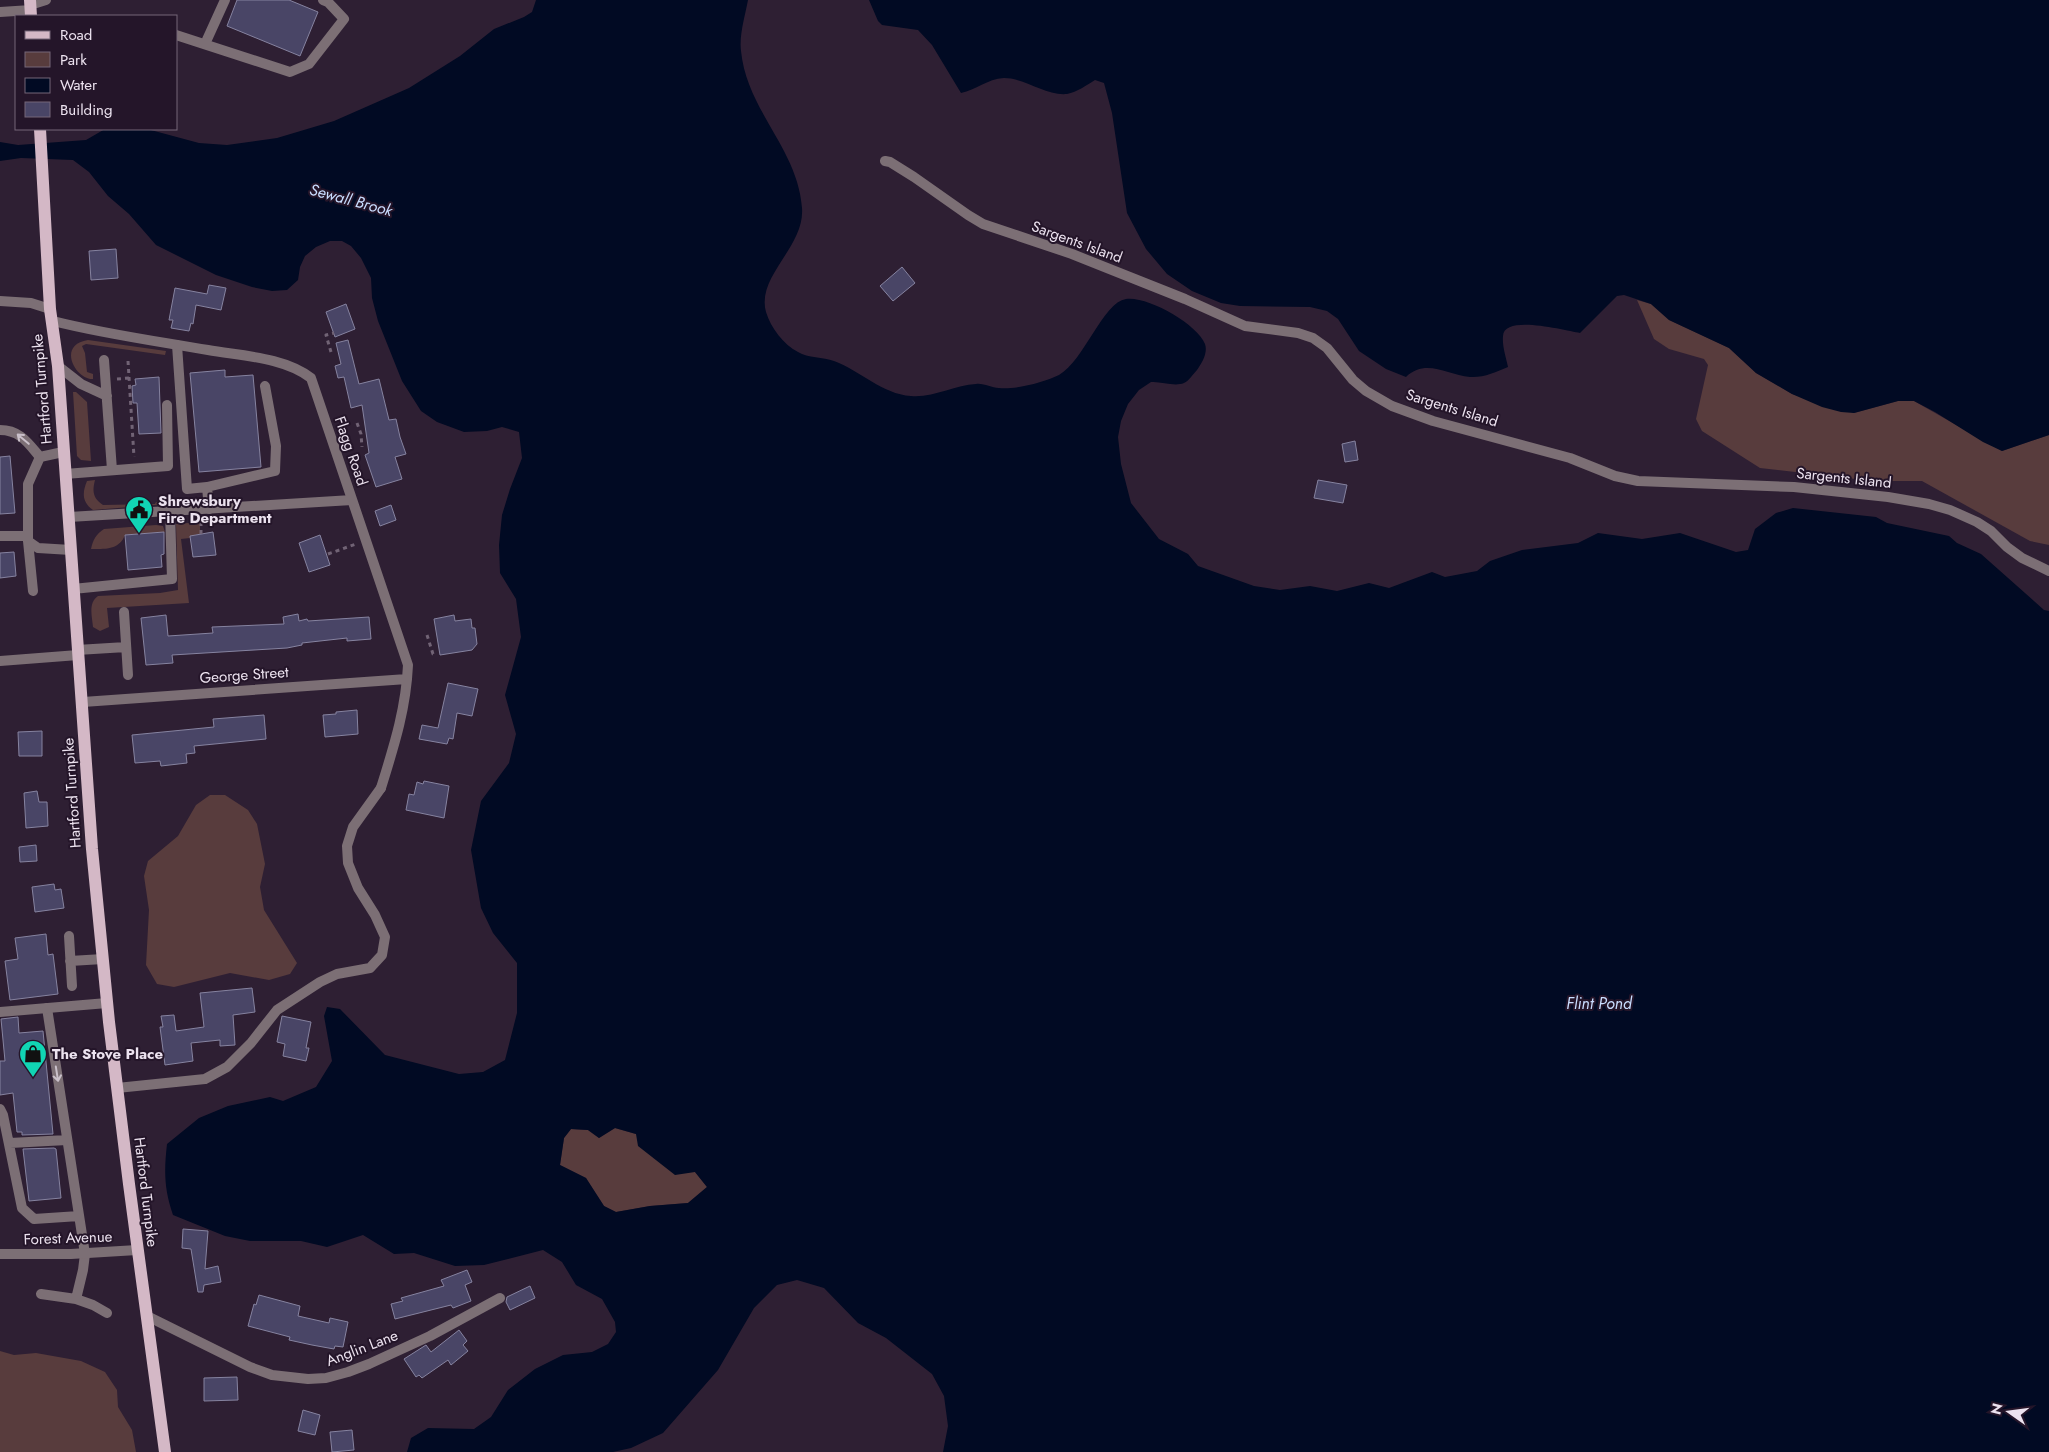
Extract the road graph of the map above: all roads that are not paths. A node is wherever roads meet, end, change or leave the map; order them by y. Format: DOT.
graph roads {
  1 [pos="46,0"];
  2 [pos="225,0"];
  3 [pos="323,0"];
  4 [pos="31,8"];
  5 [pos="0,12"];
  6 [pos="178,36"];
  7 [pos="205,44"];
  8 [pos="40,130"];
  9 [pos="885,161"];
  10 [pos="0,301"];
  11 [pos="52,315"];
  12 [pos="177,345"];
  13 [pos="104,360"];
  14 [pos="58,366"];
  15 [pos="265,386"];
  16 [pos="107,396"];
  17 [pos="167,405"];
  18 [pos="0,430"];
  19 [pos="64,452"];
  20 [pos="40,457"];
  21 [pos="112,470"];
  22 [pos="65,474"];
  23 [pos="207,487"];
  24 [pos="352,500"];
  25 [pos="209,509"];
  26 [pos="170,511"];
  27 [pos="69,517"];
  28 [pos="0,536"];
  29 [pos="28,538"];
  30 [pos="71,550"];
  31 [pos="2049,571"];
  32 [pos="73,589"];
  33 [pos="33,591"];
  34 [pos="124,612"];
  35 [pos="126,647"];
  36 [pos="77,653"];
  37 [pos="0,661"];
  38 [pos="128,675"];
  39 [pos="407,679"];
  40 [pos="83,702"];
  41 [pos="69,936"];
  42 [pos="103,959"];
  43 [pos="70,961"];
  44 [pos="72,986"];
  45 [pos="107,1003"];
  46 [pos="47,1008"];
  47 [pos="0,1012"];
  48 [pos="117,1088"];
  49 [pos="0,1109"];
  50 [pos="67,1140"];
  51 [pos="10,1144"];
  52 [pos="79,1216"];
  53 [pos="137,1250"];
  54 [pos="0,1254"];
  55 [pos="85,1254"];
  56 [pos="41,1294"];
  57 [pos="500,1298"];
  58 [pos="76,1299"];
  59 [pos="107,1313"];
  60 [pos="146,1316"];
  61 [pos="165,1452"];
  1 -- 4 [label="street"];
  2 -- 7 [label="street"];
  3 -- 7 [label="street"];
  4 -- 5 [label="street"];
  6 -- 7 [label="street"];
  8 -- 11 [label="main road, Hartford Turnpike"];
  9 -- 31 [label="street, Sargents Island"];
  10 -- 11 [label="street, Flagg Road"];
  11 -- 12 [label="street, Flagg Road"];
  11 -- 14 [label="main road, Hartford Turnpike"];
  12 -- 23 [label="street"];
  12 -- 24 [label="street, Flagg Road"];
  13 -- 16 [label="street"];
  14 -- 16 [label="street"];
  14 -- 19 [label="main road, Hartford Turnpike"];
  15 -- 23 [label="street"];
  16 -- 21 [label="street"];
  17 -- 21 [label="street"];
  20 -- 18 [label="street, one-way"];
  19 -- 20 [label="street"];
  19 -- 22 [label="main road, Hartford Turnpike"];
  20 -- 29 [label="street"];
  21 -- 22 [label="street"];
  22 -- 27 [label="main road, Hartford Turnpike"];
  23 -- 25 [label="street"];
  24 -- 25 [label="street"];
  24 -- 39 [label="street, Flagg Road"];
  25 -- 26 [label="street"];
  26 -- 27 [label="street"];
  26 -- 32 [label="street"];
  27 -- 30 [label="main road, Hartford Turnpike"];
  28 -- 29 [label="street"];
  29 -- 30 [label="street"];
  29 -- 33 [label="street"];
  30 -- 32 [label="main road, Hartford Turnpike"];
  32 -- 36 [label="main road, Hartford Turnpike"];
  34 -- 35 [label="street"];
  35 -- 36 [label="street"];
  35 -- 38 [label="street"];
  36 -- 37 [label="street"];
  36 -- 40 [label="main road, Hartford Turnpike"];
  39 -- 40 [label="street, George Street"];
  39 -- 48 [label="street, Flagg Road"];
  40 -- 42 [label="main road, Hartford Turnpike"];
  41 -- 43 [label="street"];
  42 -- 43 [label="street"];
  42 -- 45 [label="main road, Hartford Turnpike"];
  43 -- 44 [label="street"];
  45 -- 46 [label="street"];
  45 -- 48 [label="main road, Hartford Turnpike"];
  46 -- 47 [label="street"];
  46 -- 50 [label="street, one-way"];
  48 -- 53 [label="main road, Hartford Turnpike"];
  49 -- 51 [label="street"];
  50 -- 51 [label="street"];
  50 -- 52 [label="street"];
  51 -- 52 [label="street"];
  52 -- 55 [label="street"];
  53 -- 55 [label="street, Forest Avenue"];
  53 -- 60 [label="main road, Hartford Turnpike"];
  54 -- 55 [label="street, Forest Avenue"];
  55 -- 58 [label="street"];
  56 -- 58 [label="street"];
  57 -- 60 [label="street, Anglin Lane"];
  58 -- 59 [label="street"];
  60 -- 61 [label="main road, Hartford Turnpike"];
}
